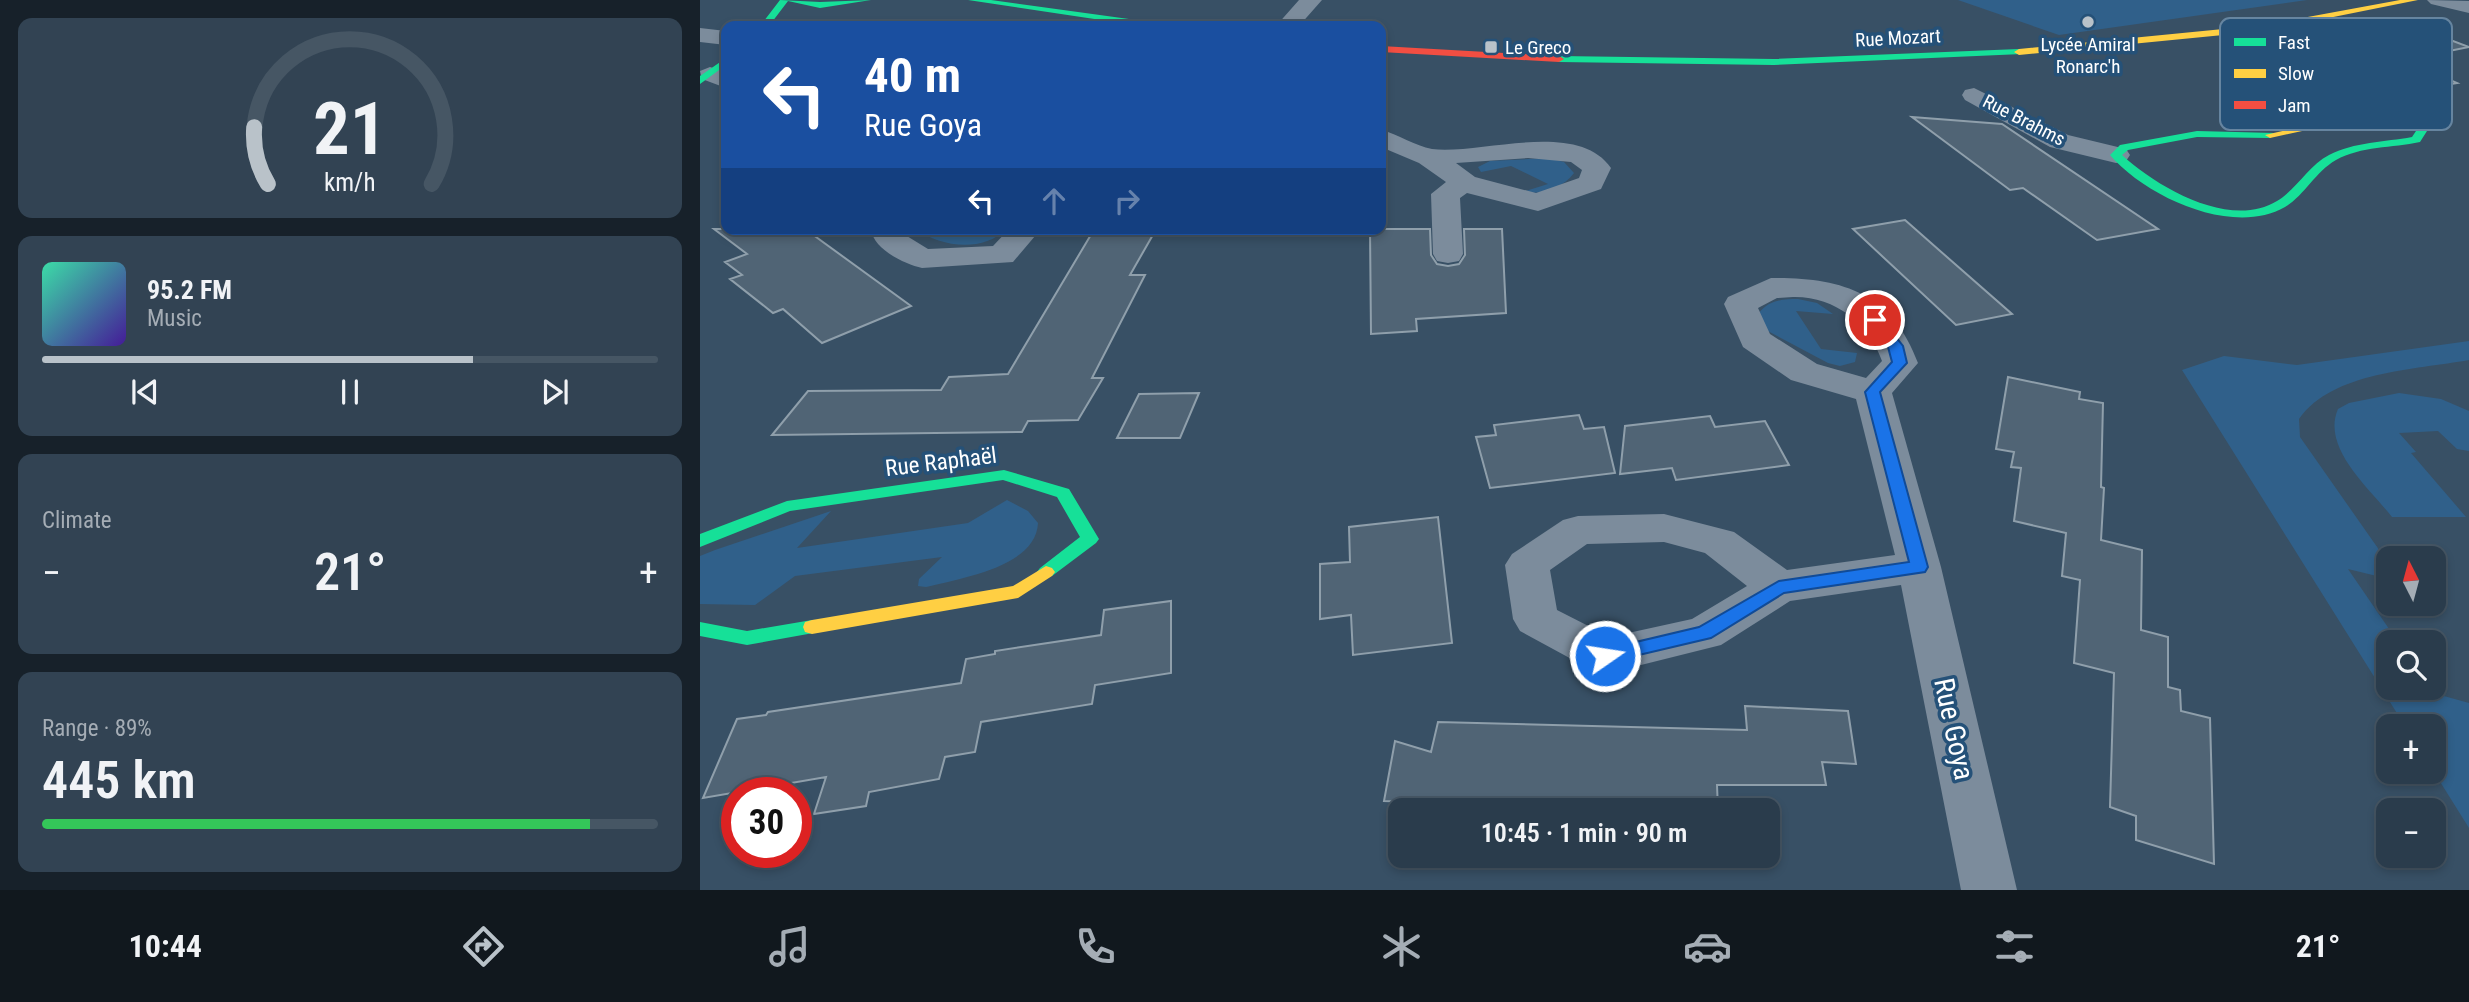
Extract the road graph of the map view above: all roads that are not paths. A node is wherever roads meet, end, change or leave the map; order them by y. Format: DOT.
graph roads {
  1 [pos="785,0"];
  2 [pos="792,0"];
  3 [pos="867,0"];
  4 [pos="972,0"];
  5 [pos="1311,0"];
  6 [pos="2414,0"];
  7 [pos="2438,0"];
  8 [pos="837,5"];
  9 [pos="2469,7"];
  10 [pos="2325,18"];
  11 [pos="768,21"];
  12 [pos="799,21"];
  13 [pos="1122,21"];
  14 [pos="1292,21"];
  15 [pos="700,35"];
  16 [pos="2220,36"];
  17 [pos="721,37"];
  18 [pos="1386,49"];
  19 [pos="1974,95"];
  20 [pos="2295,130"];
  21 [pos="2420,130"];
  22 [pos="1386,140"];
  23 [pos="2116,155"];
  24 [pos="1429,157"];
  25 [pos="1465,183"];
  26 [pos="887,235"];
  27 [pos="1020,235"];
  28 [pos="1448,254"];
  29 [pos="1873,392"];
  30 [pos="700,541"];
  31 [pos="1919,567"];
  32 [pos="1779,587"];
  33 [pos="700,629"];
  34 [pos="1989,890"];
  1 -- 11 [label="street"];
  2 -- 8 [label="street"];
  3 -- 8 [label="street"];
  4 -- 13 [label="street"];
  5 -- 14 [label="street"];
  6 -- 10 [label="street, Rue Mozart"];
  7 -- 9 [label="street"];
  8 -- 12 [label="street"];
  15 -- 17 [label="street"];
  16 -- 18 [label="street, Rue Mozart"];
  19 -- 23 [label="street, Rue Brahms"];
  20 -- 23 [label="street"];
  21 -- 23 [label="street, Rue Brahms"];
  22 -- 24 [label="street"];
  24 -- 25 [label="street"];
  24 -- 25 [label="street"];
  25 -- 28 [label="street"];
  26 -- 27 [label="street"];
  29 -- 31 [label="street, Rue Goya"];
  30 -- 33 [label="street, Rue Raphaël"];
  31 -- 32 [label="street"];
  31 -- 34 [label="street, Rue Goya"];
  32 -- 32 [label="street"];
}
